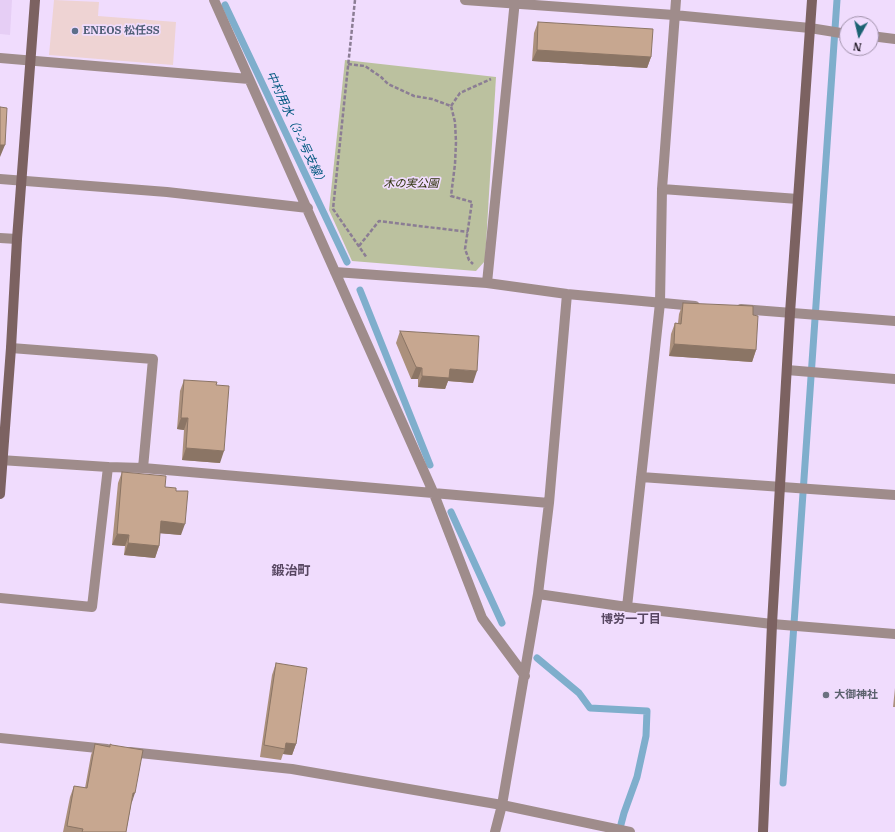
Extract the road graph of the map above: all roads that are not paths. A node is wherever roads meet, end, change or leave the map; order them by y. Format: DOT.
graph roads {
  1 [pos="36,0"];
  2 [pos="214,0"];
  3 [pos="465,0"];
  4 [pos="676,0"];
  5 [pos="812,0"];
  6 [pos="514,2"];
  7 [pos="674,15"];
  8 [pos="810,28"];
  9 [pos="839,33"];
  10 [pos="879,37"];
  11 [pos="895,39"];
  12 [pos="0,58"];
  13 [pos="32,61"];
  14 [pos="249,79"];
  15 [pos="0,179"];
  16 [pos="22,181"];
  17 [pos="662,189"];
  18 [pos="798,199"];
  19 [pos="308,208"];
  20 [pos="0,238"];
  21 [pos="17,239"];
  22 [pos="335,272"];
  23 [pos="488,283"];
  24 [pos="567,294"];
  25 [pos="660,303"];
  26 [pos="706,307"];
  27 [pos="729,308"];
  28 [pos="790,313"];
  29 [pos="895,321"];
  30 [pos="12,348"];
  31 [pos="787,370"];
  32 [pos="895,379"];
  33 [pos="1,460"];
  34 [pos="108,467"];
  35 [pos="143,468"];
  36 [pos="641,477"];
  37 [pos="780,486"];
  38 [pos="0,494"];
  39 [pos="434,494"];
  40 [pos="895,495"];
  41 [pos="549,503"];
  42 [pos="538,594"];
  43 [pos="0,598"];
  44 [pos="627,607"];
  45 [pos="772,624"];
  46 [pos="895,634"];
  47 [pos="525,676"];
  48 [pos="0,738"];
  49 [pos="502,805"];
  50 [pos="627,831"];
  51 [pos="495,832"];
  52 [pos="763,832"];
  1 -- 13 [label="street"];
  2 -- 14 [label="street"];
  3 -- 6 [label="street"];
  4 -- 7 [label="street"];
  5 -- 8 [label="street"];
  6 -- 7 [label="street"];
  6 -- 23 [label="street"];
  7 -- 8 [label="street"];
  7 -- 17 [label="street"];
  8 -- 9 [label="street"];
  8 -- 18 [label="street"];
  10 -- 11 [label="street"];
  12 -- 13 [label="street"];
  13 -- 14 [label="street"];
  13 -- 16 [label="street"];
  14 -- 19 [label="street"];
  15 -- 16 [label="street"];
  16 -- 19 [label="street"];
  16 -- 21 [label="street"];
  17 -- 18 [label="street"];
  17 -- 25 [label="street"];
  18 -- 28 [label="street"];
  19 -- 22 [label="street"];
  20 -- 21 [label="street"];
  21 -- 30 [label="street"];
  22 -- 23 [label="street"];
  22 -- 39 [label="street"];
  23 -- 24 [label="street"];
  24 -- 25 [label="street"];
  24 -- 41 [label="street"];
  25 -- 26 [label="street"];
  25 -- 36 [label="street"];
  27 -- 28 [label="street"];
  28 -- 29 [label="street"];
  28 -- 31 [label="street"];
  30 -- 33 [label="street"];
  30 -- 35 [label="street"];
  31 -- 32 [label="street"];
  31 -- 37 [label="street"];
  33 -- 34 [label="street"];
  33 -- 38 [label="street"];
  34 -- 35 [label="street"];
  34 -- 43 [label="street"];
  35 -- 39 [label="street"];
  36 -- 37 [label="street"];
  36 -- 44 [label="street"];
  37 -- 40 [label="street"];
  37 -- 45 [label="street"];
  39 -- 41 [label="street"];
  39 -- 47 [label="street"];
  41 -- 42 [label="street"];
  42 -- 44 [label="street"];
  42 -- 47 [label="street"];
  44 -- 45 [label="street"];
  45 -- 46 [label="street"];
  45 -- 52 [label="street"];
  47 -- 49 [label="street"];
  48 -- 49 [label="street"];
  49 -- 50 [label="street"];
  49 -- 51 [label="street"];
}
